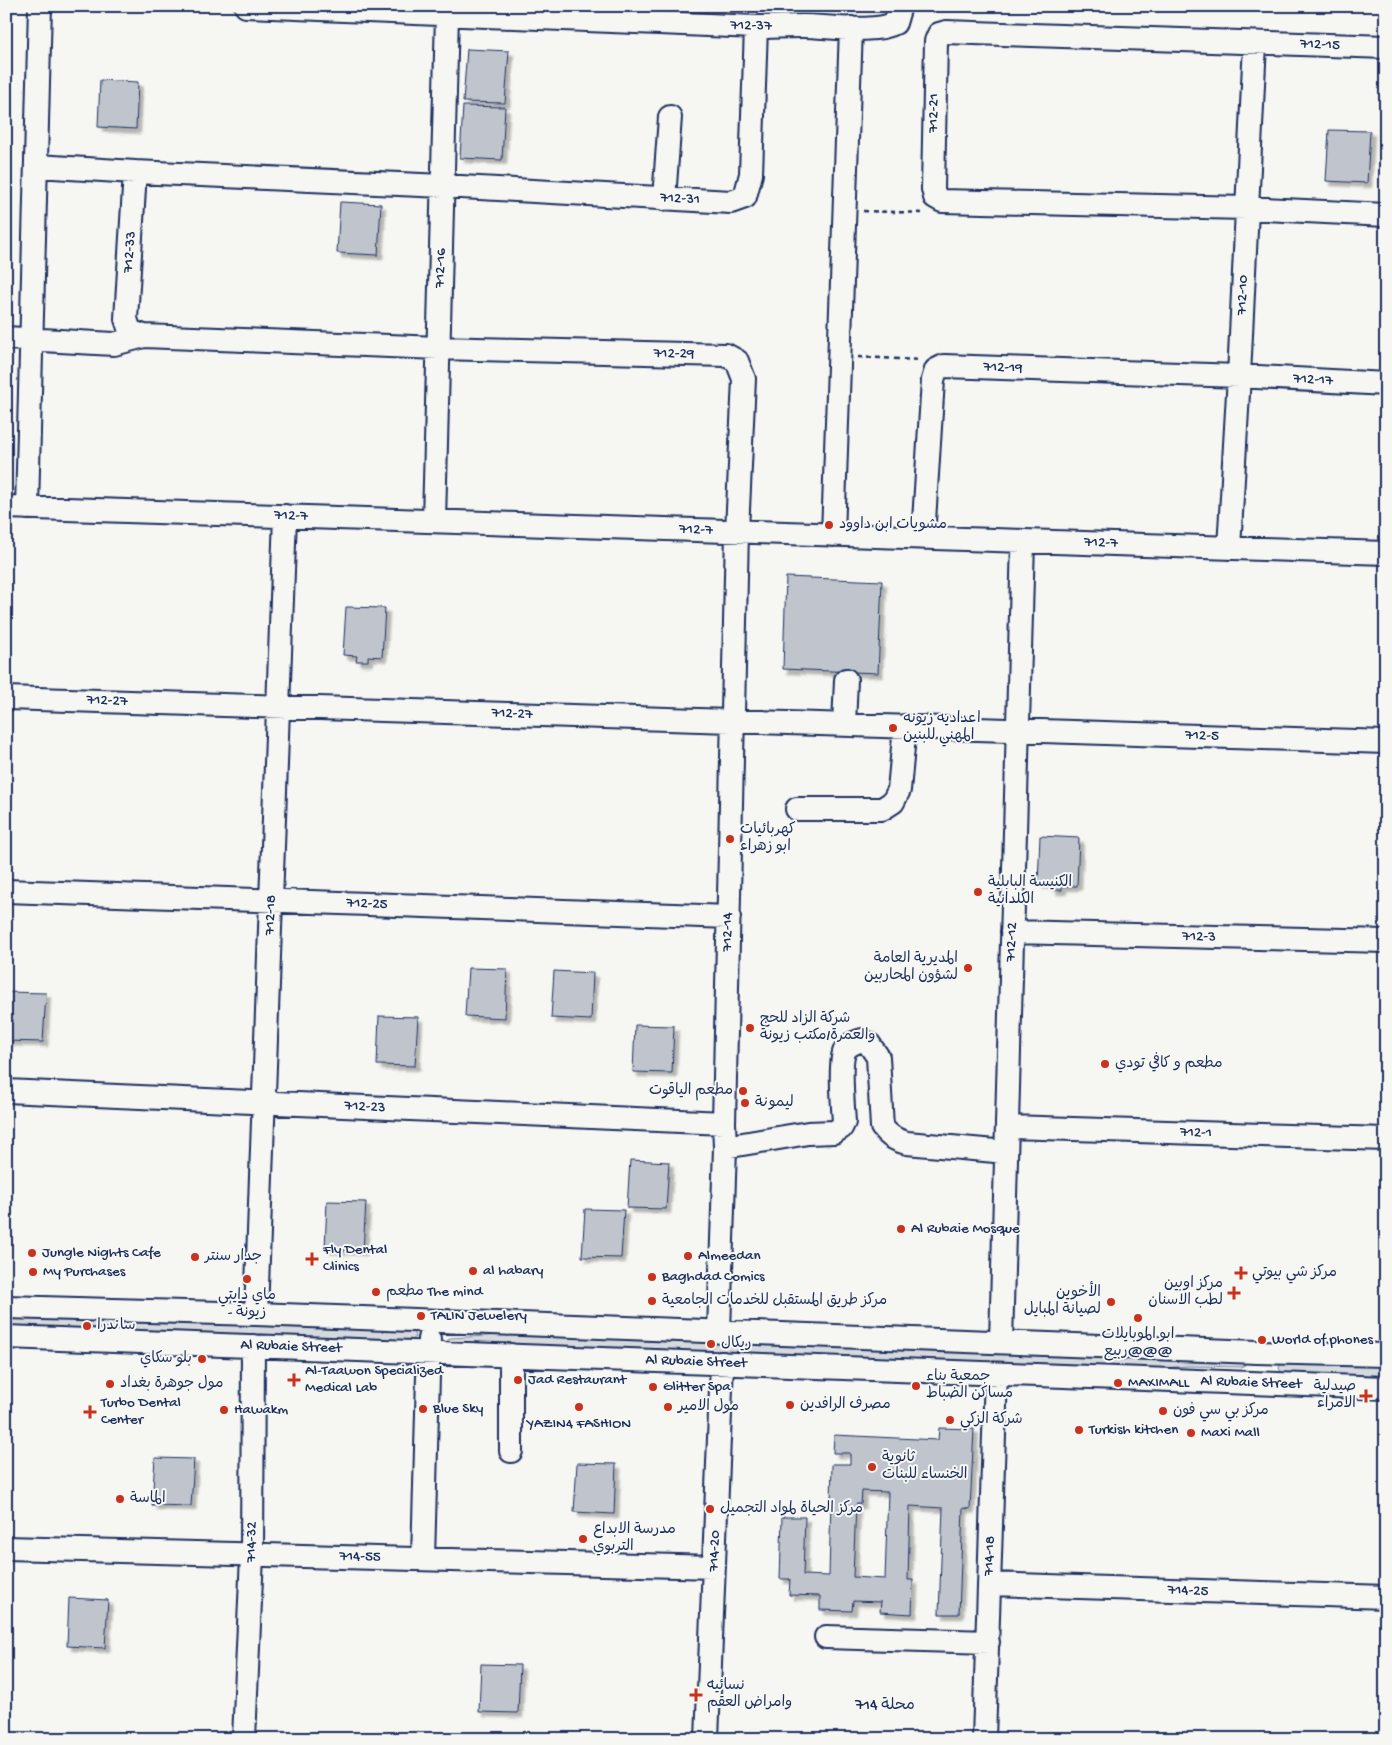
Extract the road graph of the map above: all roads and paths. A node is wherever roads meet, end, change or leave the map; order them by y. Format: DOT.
graph roads {
  1 [pos="40,6"];
  2 [pos="246,6"];
  3 [pos="263,7"];
  4 [pos="356,8"];
  5 [pos="459,12"];
  6 [pos="898,14"];
  7 [pos="803,16"];
  8 [pos="756,27"];
  9 [pos="851,28"];
  10 [pos="1254,43"];
  11 [pos="1386,47"];
  12 [pos="670,117"];
  13 [pos="37,166"];
  14 [pos="136,172"];
  15 [pos="443,186"];
  16 [pos="664,198"];
  17 [pos="942,201"];
  18 [pos="1246,208"];
  19 [pos="845,210"];
  20 [pos="1386,214"];
  21 [pos="144,336"];
  22 [pos="6,338"];
  23 [pos="32,339"];
  24 [pos="438,348"];
  25 [pos="839,356"];
  26 [pos="936,370"];
  27 [pos="1240,376"];
  28 [pos="1386,384"];
  29 [pos="17,507"];
  30 [pos="285,516"];
  31 [pos="434,521"];
  32 [pos="737,532"];
  33 [pos="833,535"];
  34 [pos="924,537"];
  35 [pos="1023,541"];
  36 [pos="1229,548"];
  37 [pos="1386,553"];
  38 [pos="846,680"];
  39 [pos="6,698"];
  40 [pos="278,707"];
  41 [pos="733,721"];
  42 [pos="844,724"];
  43 [pos="905,726"];
  44 [pos="1018,730"];
  45 [pos="1386,742"];
  46 [pos="797,809"];
  47 [pos="6,892"];
  48 [pos="271,901"];
  49 [pos="729,917"];
  50 [pos="1012,932"];
  51 [pos="1386,941"];
  52 [pos="6,1090"];
  53 [pos="264,1102"];
  54 [pos="724,1123"];
  55 [pos="1007,1127"];
  56 [pos="1386,1139"];
  57 [pos="725,1147"];
  58 [pos="1006,1152"];
  59 [pos="6,1306"];
  60 [pos="256,1314"];
  61 [pos="429,1321"];
  62 [pos="720,1332"];
  63 [pos="6,1337"];
  64 [pos="1001,1342"];
  65 [pos="253,1346"];
  66 [pos="1257,1352"];
  67 [pos="429,1353"];
  68 [pos="511,1355"];
  69 [pos="1386,1355"];
  70 [pos="722,1363"];
  71 [pos="996,1374"];
  72 [pos="1255,1383"];
  73 [pos="1386,1388"];
  74 [pos="511,1451"];
  75 [pos="6,1548"];
  76 [pos="252,1555"];
  77 [pos="423,1559"];
  78 [pos="714,1567"];
  79 [pos="990,1584"];
  80 [pos="1386,1597"];
  81 [pos="826,1637"];
  82 [pos="988,1642"];
  83 [pos="244,1739"];
  84 [pos="707,1739"];
  85 [pos="984,1739"];
  1 -- 13 [label="street"];
  2 -- 3 [label="street, 712-37"];
  3 -- 4 [label="street, 712-37"];
  4 -- 5 [label="street, 712-37"];
  5 -- 8 [label="street, 712-37"];
  5 -- 15 [label="street, 712-16"];
  6 -- 9 [label="street, 712-37"];
  7 -- 8 [label="street, 712-37"];
  7 -- 9 [label="street, 712-37"];
  8 -- 16 [label="street, 712-31"];
  9 -- 19 [label="street"];
  10 -- 11 [label="street, 712-15"];
  10 -- 17 [label="street, 712-21"];
  10 -- 18 [label="street, 712-10"];
  12 -- 16 [label="street"];
  13 -- 14 [label="street"];
  13 -- 23 [label="street"];
  14 -- 15 [label="street"];
  14 -- 21 [label="street, 712-33"];
  15 -- 16 [label="street, 712-31"];
  15 -- 24 [label="street, 712-16"];
  17 -- 18 [label="street"];
  17 -- 19 [label="path"];
  18 -- 20 [label="street"];
  18 -- 27 [label="street, 712-10"];
  19 -- 25 [label="street"];
  21 -- 23 [label="street"];
  21 -- 24 [label="street"];
  22 -- 23 [label="street"];
  23 -- 29 [label="street"];
  24 -- 31 [label="street, 712-16"];
  24 -- 32 [label="street, 712-29"];
  25 -- 26 [label="path"];
  25 -- 33 [label="street"];
  26 -- 27 [label="street, 712-19"];
  26 -- 34 [label="street"];
  27 -- 28 [label="street, 712-17"];
  27 -- 36 [label="street, 712-10"];
  29 -- 30 [label="street, 712-7"];
  30 -- 31 [label="street, 712-7"];
  30 -- 40 [label="street, 712-18"];
  31 -- 32 [label="street, 712-7"];
  32 -- 33 [label="street, 712-7"];
  32 -- 41 [label="street, 712-14"];
  33 -- 34 [label="street, 712-7"];
  34 -- 35 [label="street, 712-7"];
  35 -- 36 [label="street, 712-7"];
  35 -- 44 [label="street, 712-12"];
  36 -- 37 [label="street, 712-7"];
  38 -- 42 [label="street"];
  39 -- 40 [label="street, 712-27"];
  40 -- 41 [label="street, 712-27"];
  40 -- 48 [label="street, 712-18"];
  41 -- 42 [label="street, 712-27"];
  41 -- 49 [label="street, 712-14"];
  42 -- 43 [label="street, 712-27"];
  43 -- 44 [label="street, 712-27"];
  43 -- 46 [label="street"];
  44 -- 45 [label="street, 712-5"];
  44 -- 50 [label="street, 712-12"];
  47 -- 48 [label="street, 712-25"];
  48 -- 49 [label="street, 712-25"];
  48 -- 53 [label="street, 712-18"];
  49 -- 54 [label="street, 712-14"];
  50 -- 51 [label="street, 712-3"];
  50 -- 55 [label="street, 712-12"];
  52 -- 53 [label="street, 712-23"];
  53 -- 54 [label="street, 712-23"];
  53 -- 60 [label="street, 712-18"];
  54 -- 57 [label="street, 712-14"];
  55 -- 56 [label="street, 712-1"];
  55 -- 58 [label="street, 712-12"];
  57 -- 58 [label="street"];
  57 -- 62 [label="street, 712-14"];
  58 -- 64 [label="street, 712-12"];
  59 -- 60 [label="street, Al Rubaie Street"];
  60 -- 61 [label="street, Al Rubaie Street"];
  61 -- 62 [label="street, Al Rubaie Street"];
  61 -- 67 [label="street"];
  62 -- 64 [label="street, Al Rubaie Street"];
  63 -- 65 [label="street, Al Rubaie Street"];
  64 -- 66 [label="street, Al Rubaie Street"];
  65 -- 67 [label="street, Al Rubaie Street"];
  65 -- 76 [label="street, 714-32"];
  66 -- 69 [label="street, Al Rubaie Street"];
  66 -- 72 [label="street"];
  67 -- 68 [label="street, Al Rubaie Street"];
  67 -- 77 [label="street"];
  68 -- 70 [label="street, Al Rubaie Street"];
  68 -- 74 [label="street"];
  70 -- 71 [label="street, Al Rubaie Street"];
  70 -- 78 [label="street, 714-20"];
  71 -- 72 [label="street, Al Rubaie Street"];
  71 -- 79 [label="street, 714-18"];
  72 -- 73 [label="street, Al Rubaie Street"];
  75 -- 76 [label="street, 714-55"];
  76 -- 77 [label="street, 714-55"];
  76 -- 83 [label="street, 714-32"];
  77 -- 78 [label="street, 714-55"];
  78 -- 84 [label="street, 714-20"];
  79 -- 80 [label="street, 714-25"];
  79 -- 82 [label="street, 714-18"];
  81 -- 82 [label="street"];
  82 -- 85 [label="street, 714-18"];
}
